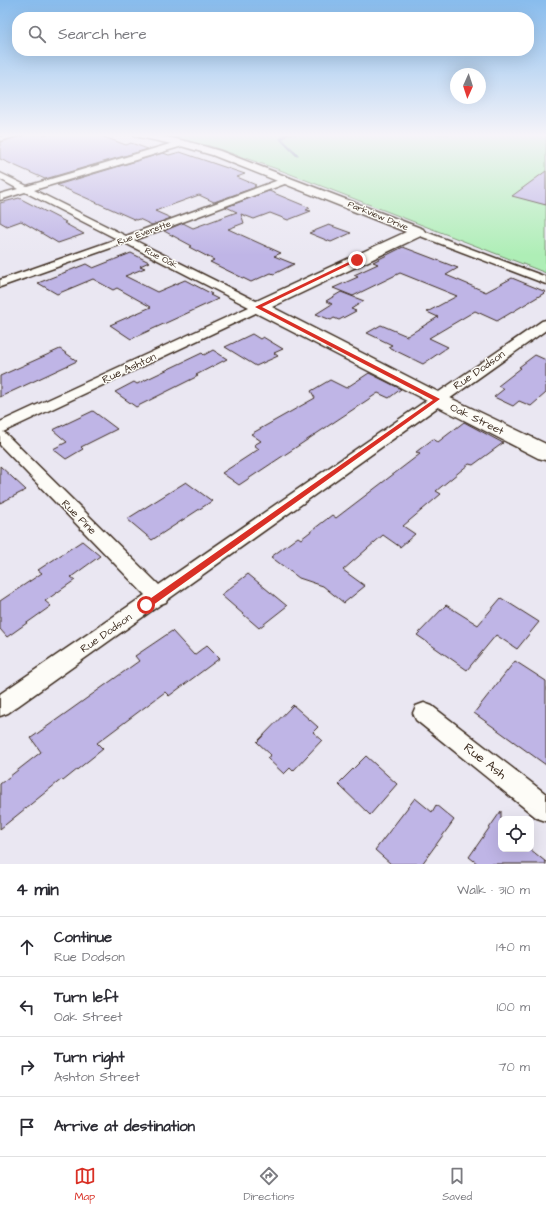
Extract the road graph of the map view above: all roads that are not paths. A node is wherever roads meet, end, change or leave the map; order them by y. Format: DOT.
graph roads {
  1 [pos="78,174"];
  2 [pos="272,174"];
  3 [pos="0,176"];
  4 [pos="287,180"];
  5 [pos="26,190"];
  6 [pos="0,197"];
  7 [pos="418,232"];
  8 [pos="125,240"];
  9 [pos="546,281"];
  10 [pos="0,284"];
  11 [pos="258,307"];
  12 [pos="546,324"];
  13 [pos="437,399"];
  14 [pos="0,428"];
  15 [pos="0,436"];
  16 [pos="546,453"];
  17 [pos="159,597"];
  18 [pos="0,706"];
  19 [pos="424,713"];
  20 [pos="546,809"];
  1 -- 5 [label="street"];
  2 -- 4 [label="main road, Parkview Drive"];
  3 -- 5 [label="street, Rue Oak"];
  4 -- 7 [label="main road, Parkview Drive"];
  4 -- 8 [label="street, Rue Everette"];
  5 -- 6 [label="street"];
  5 -- 8 [label="street, Rue Oak"];
  7 -- 9 [label="street, Parkview Drive"];
  7 -- 11 [label="main road"];
  8 -- 10 [label="street, Rue Everette"];
  8 -- 11 [label="street, Rue Oak"];
  11 -- 13 [label="main road, Oak Street"];
  11 -- 14 [label="street, Rue Ashton"];
  12 -- 13 [label="street, Rue Dodson"];
  13 -- 16 [label="main road, Oak Street"];
  13 -- 17 [label="street, Rue Dodson"];
  15 -- 17 [label="street, Rue Pine"];
  17 -- 18 [label="street, Rue Dodson"];
  19 -- 20 [label="street, Rue Ash"];
}
